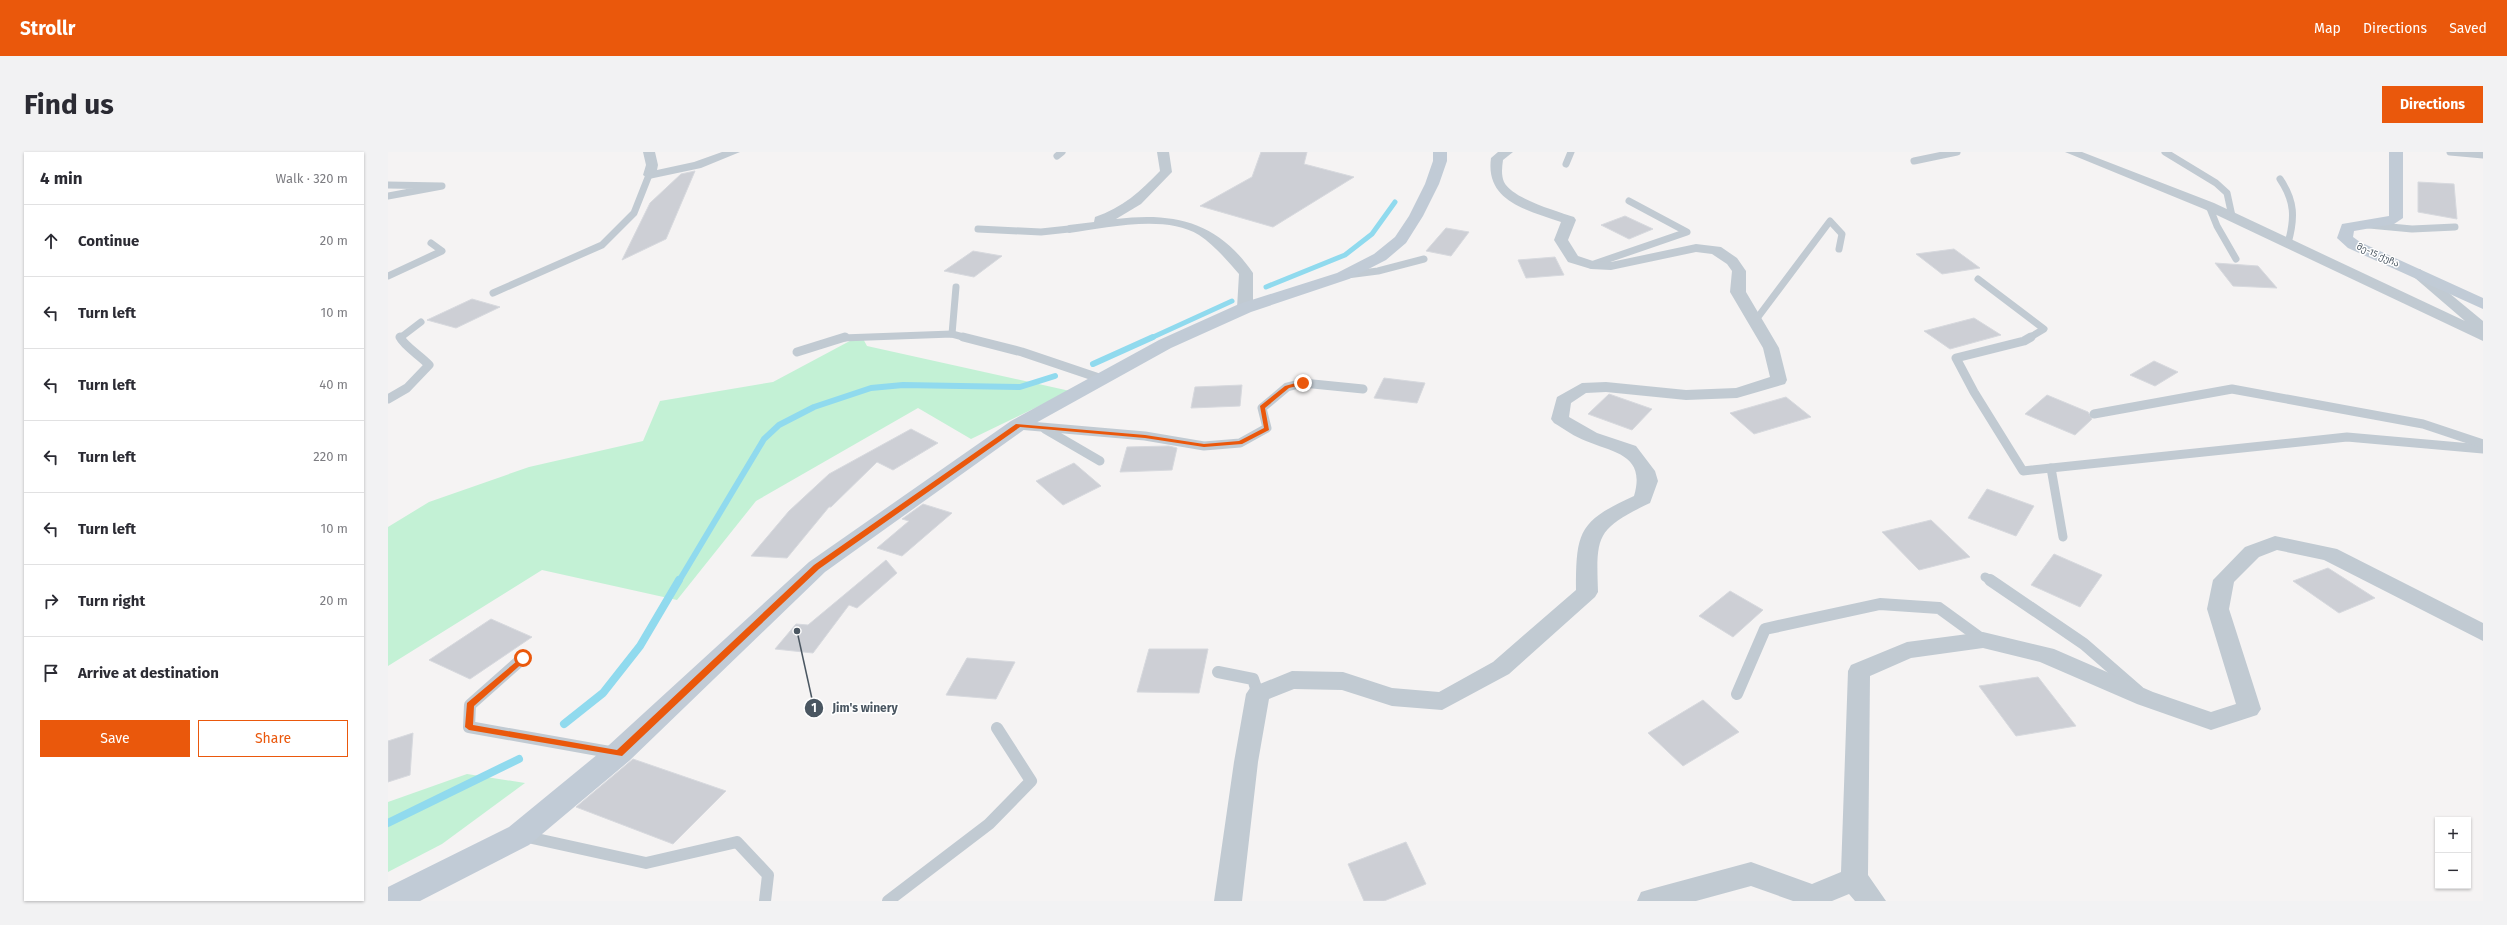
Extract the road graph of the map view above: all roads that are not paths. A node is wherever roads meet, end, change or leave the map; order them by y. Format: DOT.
graph roads {
  1 [pos="649,152"];
  2 [pos="734,152"];
  3 [pos="1162,152"];
  4 [pos="1440,152"];
  5 [pos="1506,152"];
  6 [pos="1571,152"];
  7 [pos="1957,152"];
  8 [pos="2071,152"];
  9 [pos="2165,152"];
  10 [pos="2396,152"];
  11 [pos="2450,152"];
  12 [pos="2483,155"];
  13 [pos="1914,161"];
  14 [pos="1566,164"];
  15 [pos="649,175"];
  16 [pos="2280,179"];
  17 [pos="388,185"];
  18 [pos="388,196"];
  19 [pos="1629,201"];
  20 [pos="2209,206"];
  21 [pos="2232,216"];
  22 [pos="2365,225"];
  23 [pos="2455,227"];
  24 [pos="978,229"];
  25 [pos="1070,229"];
  26 [pos="431,243"];
  27 [pos="2288,243"];
  28 [pos="1839,249"];
  29 [pos="1424,259"];
  30 [pos="2236,259"];
  31 [pos="1591,265"];
  32 [pos="2415,272"];
  33 [pos="388,276"];
  34 [pos="1343,276"];
  35 [pos="1978,278"];
  36 [pos="956,287"];
  37 [pos="493,293"];
  38 [pos="2483,304"];
  39 [pos="1245,308"];
  40 [pos="1755,321"];
  41 [pos="421,322"];
  42 [pos="2483,329"];
  43 [pos="952,334"];
  44 [pos="2483,336"];
  45 [pos="797,352"];
  46 [pos="1102,379"];
  47 [pos="1363,389"];
  48 [pos="388,399"];
  49 [pos="2094,414"];
  50 [pos="1018,425"];
  51 [pos="1042,427"];
  52 [pos="2483,444"];
  53 [pos="2483,450"];
  54 [pos="1100,461"];
  55 [pos="2051,468"];
  56 [pos="2063,536"];
  57 [pos="1985,577"];
  58 [pos="2483,633"];
  59 [pos="1983,640"];
  60 [pos="523,658"];
  61 [pos="1218,672"];
  62 [pos="1258,694"];
  63 [pos="1737,694"];
  64 [pos="2145,698"];
  65 [pos="997,728"];
  66 [pos="619,753"];
  67 [pos="520,836"];
  68 [pos="1854,879"];
  69 [pos="389,901"];
  70 [pos="765,901"];
  71 [pos="888,901"];
  72 [pos="1228,901"];
  73 [pos="1651,901"];
  74 [pos="1872,901"];
  1 -- 15 [label="street"];
  2 -- 15 [label="street"];
  3 -- 25 [label="street"];
  4 -- 34 [label="street"];
  5 -- 31 [label="street"];
  6 -- 14 [label="lane"];
  7 -- 13 [label="lane"];
  8 -- 20 [label="street"];
  9 -- 21 [label="lane"];
  10 -- 22 [label="street, მე-15 ქუჩა"];
  11 -- 12 [label="lane"];
  15 -- 37 [label="lane"];
  16 -- 27 [label="lane"];
  17 -- 18 [label="lane"];
  19 -- 31 [label="lane"];
  20 -- 21 [label="street"];
  20 -- 30 [label="lane"];
  21 -- 27 [label="street"];
  22 -- 23 [label="lane"];
  22 -- 32 [label="street, მე-15 ქუჩა"];
  24 -- 25 [label="lane"];
  25 -- 39 [label="street"];
  26 -- 33 [label="lane"];
  27 -- 44 [label="street"];
  28 -- 40 [label="lane"];
  29 -- 34 [label="lane"];
  31 -- 40 [label="street"];
  32 -- 38 [label="street, მე-15 ქუჩა"];
  32 -- 42 [label="street"];
  34 -- 39 [label="street"];
  35 -- 55 [label="lane"];
  36 -- 43 [label="lane"];
  39 -- 46 [label="street"];
  40 -- 62 [label="street"];
  41 -- 48 [label="lane"];
  43 -- 45 [label="lane"];
  43 -- 46 [label="lane"];
  46 -- 50 [label="street"];
  47 -- 51 [label="lane"];
  49 -- 52 [label="lane"];
  50 -- 51 [label="lane"];
  50 -- 66 [label="street"];
  51 -- 54 [label="lane"];
  53 -- 55 [label="lane"];
  55 -- 56 [label="lane"];
  57 -- 64 [label="lane"];
  58 -- 64 [label="street"];
  59 -- 63 [label="lane"];
  59 -- 64 [label="street"];
  59 -- 68 [label="street"];
  60 -- 66 [label="lane"];
  61 -- 62 [label="lane"];
  62 -- 72 [label="street"];
  65 -- 71 [label="lane"];
  66 -- 67 [label="street"];
  67 -- 69 [label="street"];
  67 -- 70 [label="lane"];
  68 -- 73 [label="street"];
  68 -- 74 [label="street"];
}
